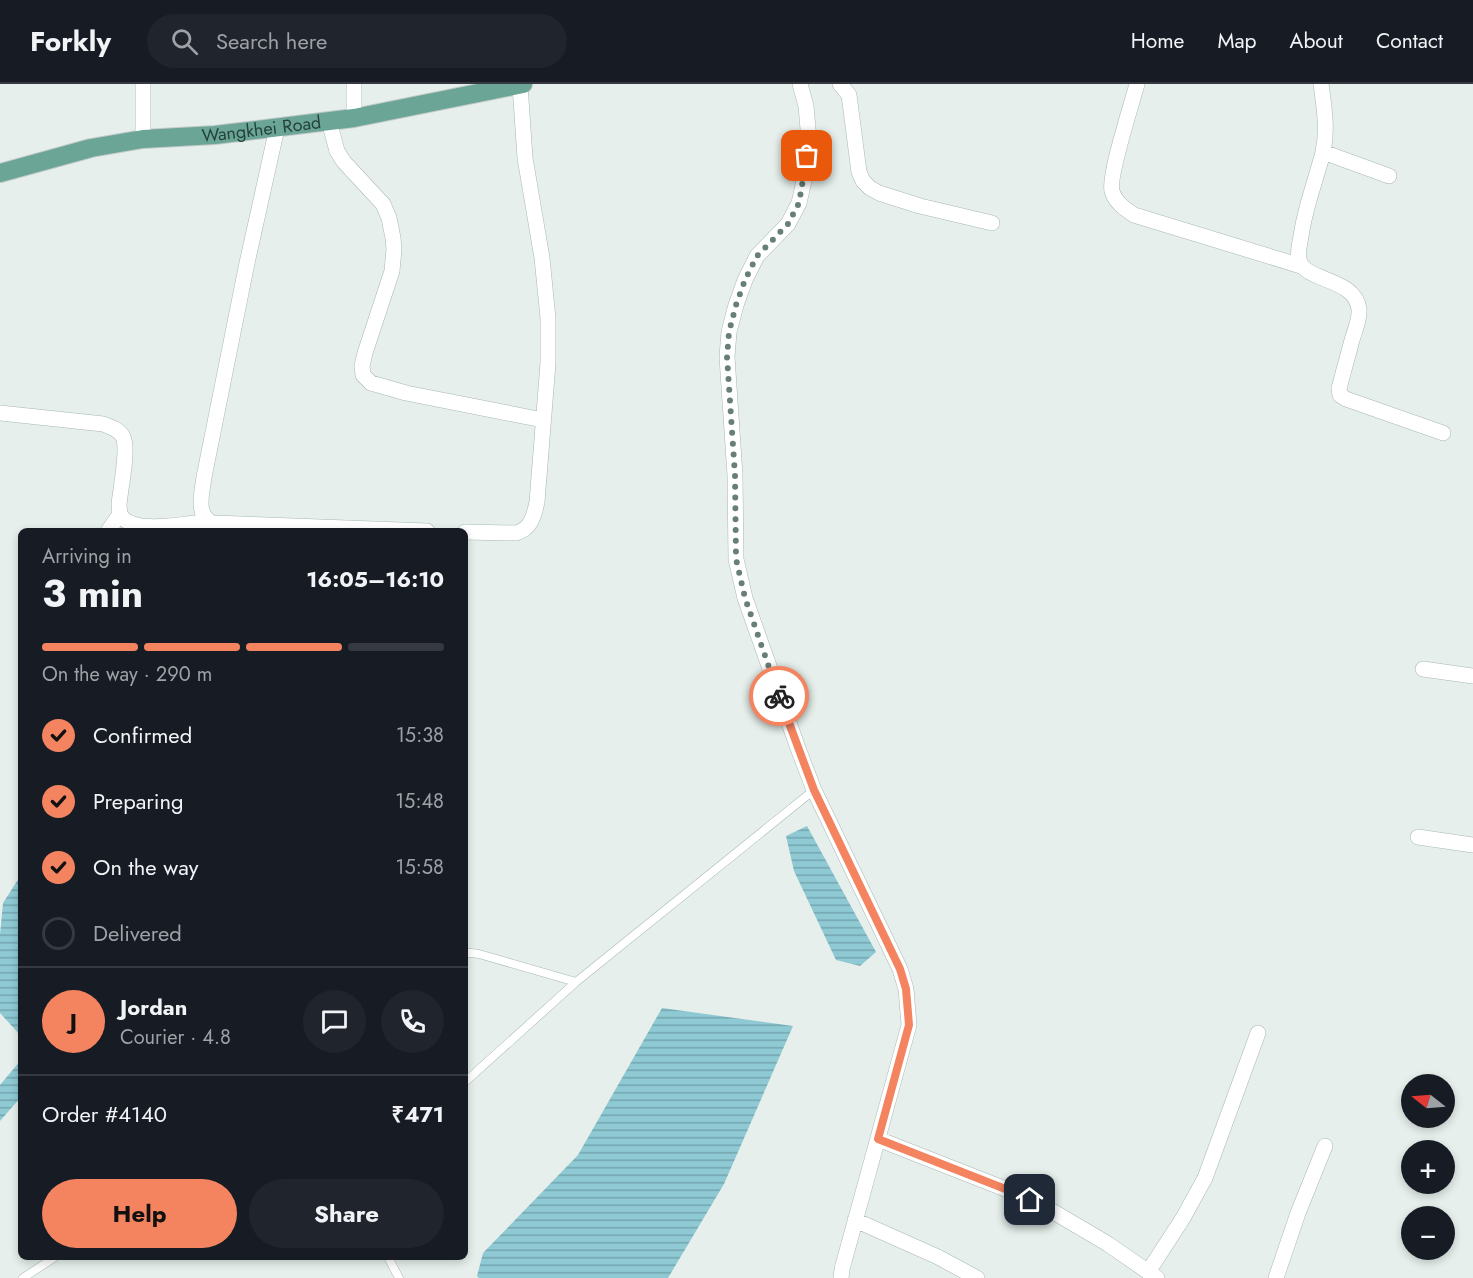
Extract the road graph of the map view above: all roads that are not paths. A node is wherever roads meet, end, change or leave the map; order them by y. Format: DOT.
graph roads {
  1 [pos="143,84"];
  2 [pos="354,84"];
  3 [pos="522,84"];
  4 [pos="800,84"];
  5 [pos="840,84"];
  6 [pos="1137,84"];
  7 [pos="1321,84"];
  8 [pos="498,87"];
  9 [pos="354,118"];
  10 [pos="330,121"];
  11 [pos="277,128"];
  12 [pos="143,139"];
  13 [pos="1323,152"];
  14 [pos="0,173"];
  15 [pos="1389,176"];
  16 [pos="992,223"];
  17 [pos="1302,266"];
  18 [pos="0,413"];
  19 [pos="543,420"];
  20 [pos="1443,433"];
  21 [pos="120,514"];
  22 [pos="207,520"];
  23 [pos="110,528"];
  24 [pos="136,528"];
  25 [pos="347,528"];
  26 [pos="468,532"];
  27 [pos="1423,669"];
  28 [pos="1473,676"];
  29 [pos="814,790"];
  30 [pos="1419,837"];
  31 [pos="1473,845"];
  32 [pos="468,953"];
  33 [pos="576,982"];
  34 [pos="1258,1033"];
  35 [pos="468,1079"];
  36 [pos="878,1139"];
  37 [pos="1325,1146"];
  38 [pos="855,1220"];
  39 [pos="50,1260"];
  40 [pos="390,1260"];
  41 [pos="1153,1275"];
  42 [pos="22,1278"];
  43 [pos="399,1278"];
  44 [pos="841,1278"];
  45 [pos="978,1278"];
  46 [pos="1276,1278"];
  1 -- 12 [label="street"];
  2 -- 9 [label="street"];
  3 -- 8 [label="main road, Wangkhei Road"];
  3 -- 19 [label="street"];
  4 -- 29 [label="street"];
  5 -- 16 [label="street"];
  6 -- 17 [label="street"];
  7 -- 13 [label="street"];
  8 -- 9 [label="main road, Wangkhei Road"];
  9 -- 10 [label="main road, Wangkhei Road"];
  10 -- 11 [label="main road, Wangkhei Road"];
  10 -- 19 [label="street"];
  11 -- 12 [label="main road, Wangkhei Road"];
  11 -- 22 [label="street"];
  12 -- 14 [label="main road, Wangkhei Road"];
  13 -- 15 [label="street"];
  13 -- 17 [label="street"];
  17 -- 20 [label="street"];
  18 -- 21 [label="street"];
  19 -- 26 [label="street"];
  21 -- 23 [label="street"];
  21 -- 24 [label="street"];
  22 -- 24 [label="street"];
  22 -- 25 [label="street"];
  27 -- 28 [label="street"];
  29 -- 33 [label="lane"];
  29 -- 36 [label="street"];
  30 -- 31 [label="street"];
  32 -- 33 [label="lane"];
  33 -- 35 [label="lane"];
  34 -- 41 [label="street"];
  36 -- 38 [label="street"];
  36 -- 41 [label="street"];
  37 -- 46 [label="street"];
  38 -- 44 [label="street"];
  38 -- 45 [label="street"];
  39 -- 42 [label="lane"];
  40 -- 43 [label="lane"];
}
